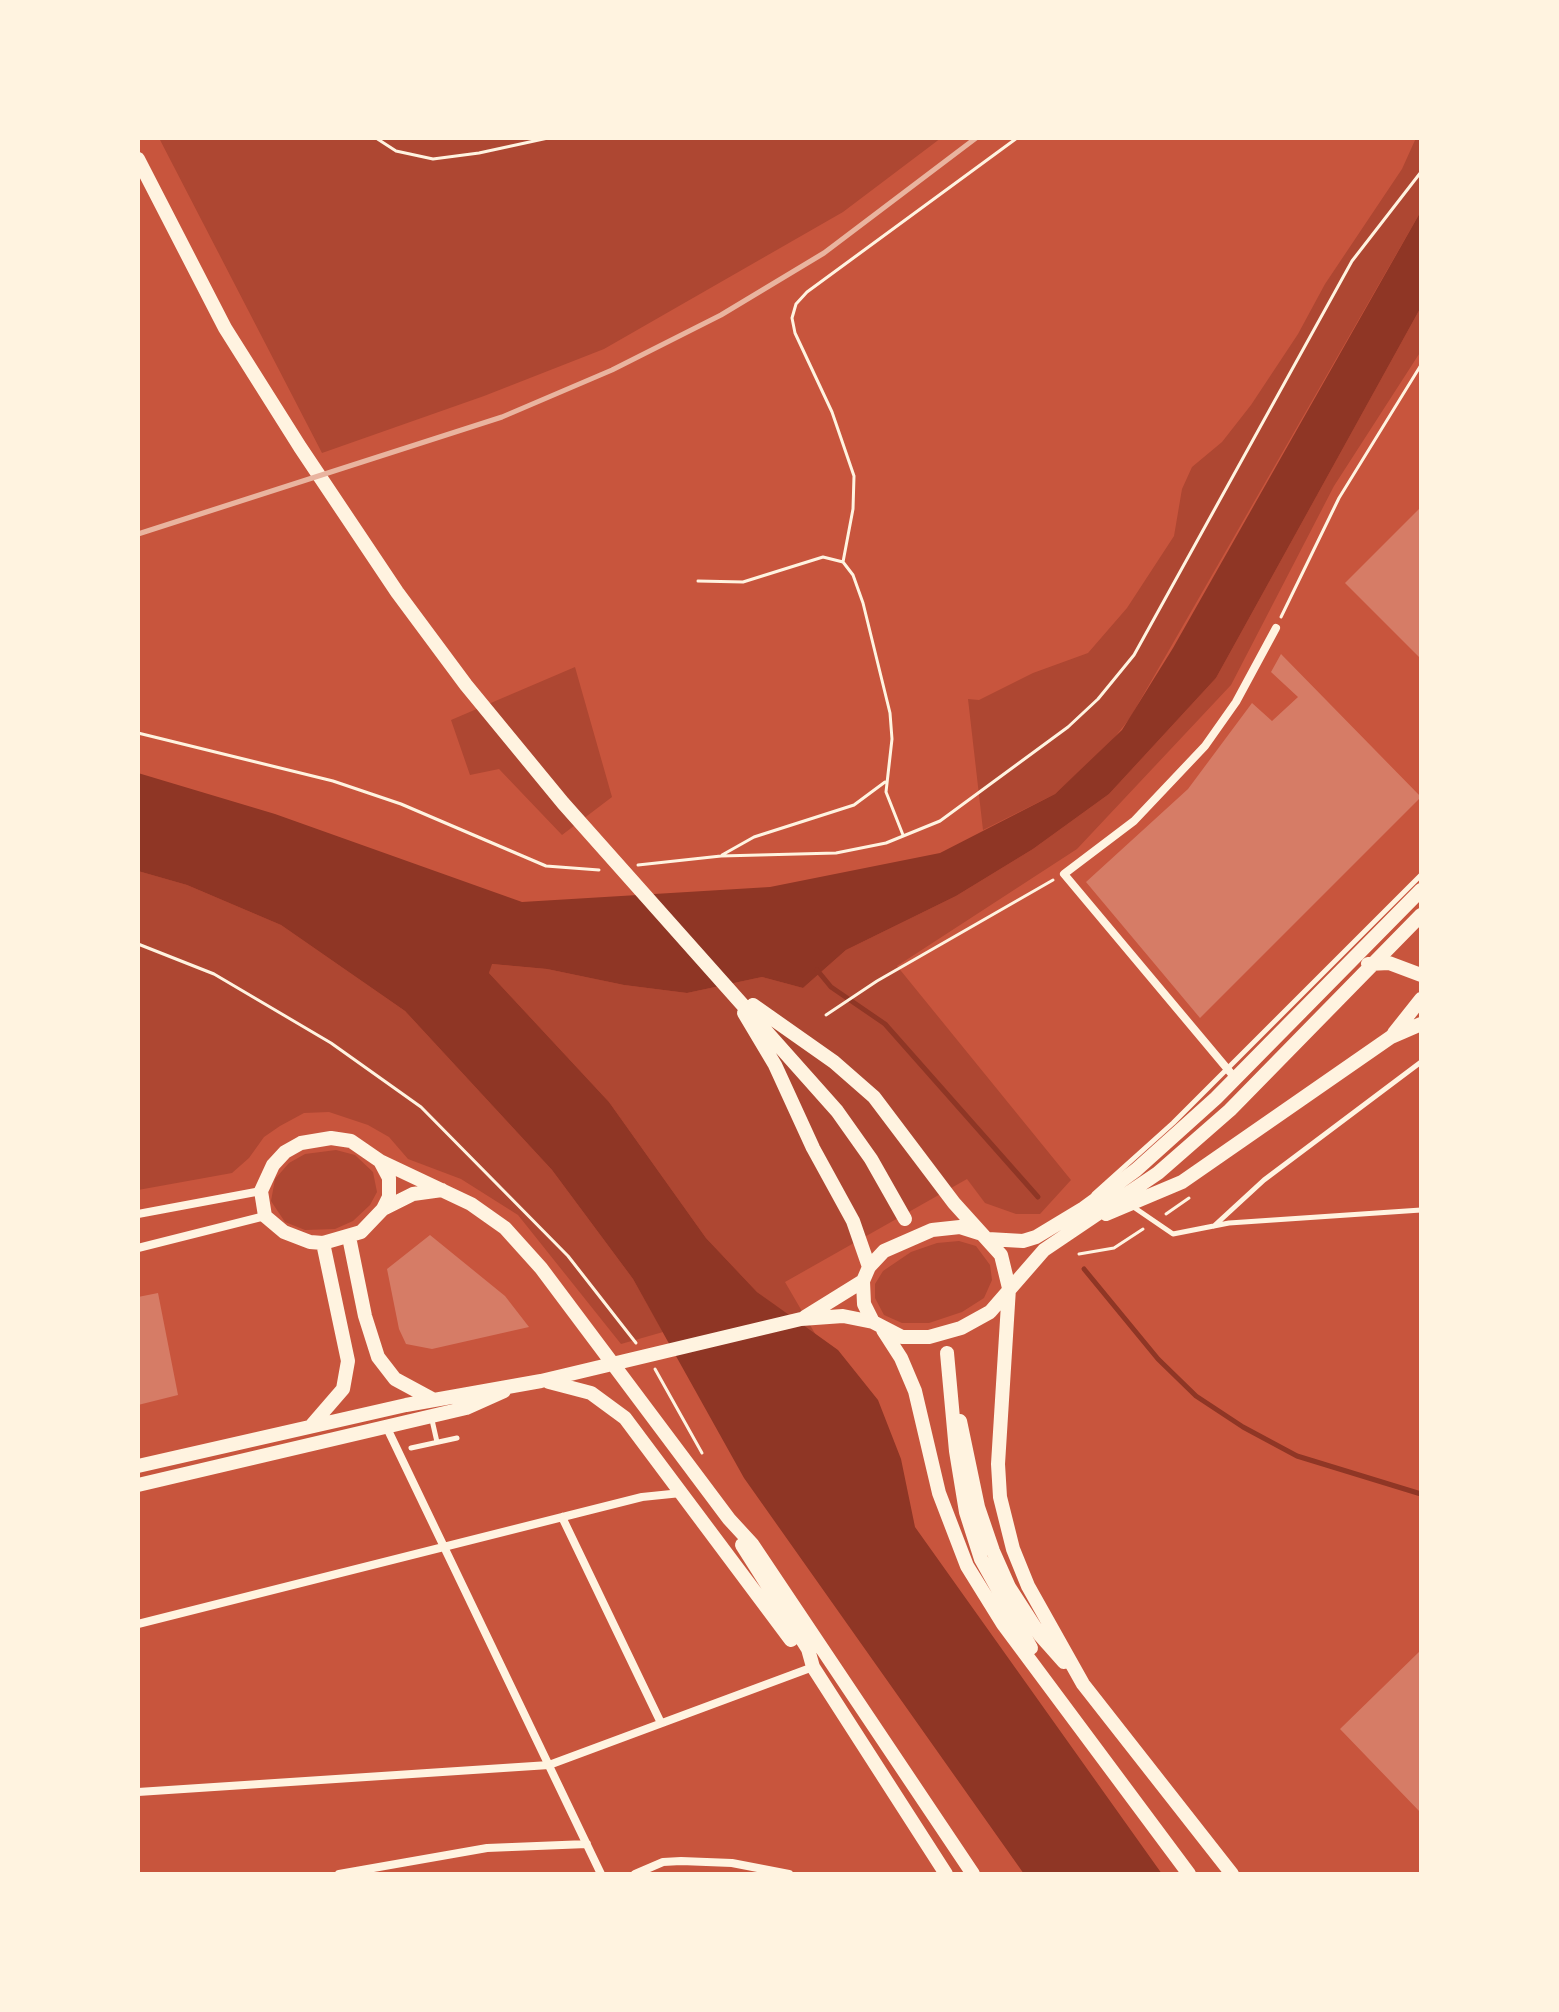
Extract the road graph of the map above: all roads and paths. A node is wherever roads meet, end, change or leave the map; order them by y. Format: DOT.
graph roads {
  1 [pos="376,138"];
  2 [pos="548,138"];
  3 [pos="1017,138"];
  4 [pos="138,159"];
  5 [pos="1421,172"];
  6 [pos="1421,365"];
  7 [pos="843,562"];
  8 [pos="698,581"];
  9 [pos="1276,628"];
  10 [pos="138,733"];
  11 [pos="885,782"];
  12 [pos="903,836"];
  13 [pos="721,856"];
  14 [pos="624,867"];
  15 [pos="608,869"];
  16 [pos="1064,874"];
  17 [pos="1421,875"];
  18 [pos="1421,890"];
  19 [pos="1421,915"];
  20 [pos="1372,963"];
  21 [pos="1421,975"];
  22 [pos="730,989"];
  23 [pos="1421,999"];
  24 [pos="826,1015"];
  25 [pos="1421,1024"];
  26 [pos="1287,1028"];
  27 [pos="1391,1037"];
  28 [pos="1421,1062"];
  29 [pos="1232,1074"];
  30 [pos="380,1161"];
  31 [pos="442,1190"];
  32 [pos="261,1191"];
  33 [pos="1130,1205"];
  34 [pos="383,1209"];
  35 [pos="1421,1210"];
  36 [pos="138,1214"];
  37 [pos="1088,1214"];
  38 [pos="265,1216"];
  39 [pos="905,1219"];
  40 [pos="1213,1226"];
  41 [pos="983,1236"];
  42 [pos="349,1237"];
  43 [pos="323,1243"];
  44 [pos="138,1248"];
  45 [pos="866,1274"];
  46 [pos="1006,1292"];
  47 [pos="801,1319"];
  48 [pos="878,1326"];
  49 [pos="947,1353"];
  50 [pos="541,1381"];
  51 [pos="951,1385"];
  52 [pos="515,1386"];
  53 [pos="431,1407"];
  54 [pos="311,1426"];
  55 [pos="386,1426"];
  56 [pos="457,1438"];
  57 [pos="437,1442"];
  58 [pos="411,1448"];
  59 [pos="138,1466"];
  60 [pos="138,1485"];
  61 [pos="684,1493"];
  62 [pos="562,1517"];
  63 [pos="729,1519"];
  64 [pos="442,1549"];
  65 [pos="138,1624"];
  66 [pos="813,1667"];
  67 [pos="1083,1684"];
  68 [pos="1067,1706"];
  69 [pos="661,1723"];
  70 [pos="549,1765"];
  71 [pos="138,1792"];
  72 [pos="587,1844"];
  73 [pos="748,1870"];
  74 [pos="339,1874"];
  75 [pos="601,1874"];
  76 [pos="635,1874"];
  77 [pos="789,1874"];
  78 [pos="946,1874"];
  79 [pos="973,1874"];
  80 [pos="1189,1874"];
  81 [pos="1232,1874"];
  1 -- 2 [label="path"];
  3 -- 7 [label="path"];
  4 -- 22 [label="main road"];
  5 -- 12 [label="path"];
  6 -- 9 [label="path"];
  7 -- 8 [label="path"];
  7 -- 11 [label="path"];
  9 -- 16 [label="street"];
  10 -- 15 [label="path"];
  11 -- 12 [label="path"];
  11 -- 13 [label="path"];
  12 -- 13 [label="path"];
  13 -- 14 [label="path"];
  16 -- 24 [label="path"];
  16 -- 29 [label="street"];
  17 -- 29 [label="lane"];
  18 -- 26 [label="main road"];
  19 -- 20 [label="main road"];
  20 -- 21 [label="main road"];
  20 -- 26 [label="main road"];
  20 -- 37 [label="main road"];
  22 -- 39 [label="main road"];
  22 -- 41 [label="main road"];
  22 -- 45 [label="main road"];
  23 -- 27 [label="main road"];
  25 -- 27 [label="main road"];
  26 -- 29 [label="main road"];
  27 -- 33 [label="main road"];
  28 -- 40 [label="lane"];
  29 -- 37 [label="main road"];
  30 -- 31 [label="main road"];
  30 -- 32 [label="main road"];
  30 -- 34 [label="main road"];
  31 -- 34 [label="main road"];
  31 -- 63 [label="main road"];
  32 -- 36 [label="street"];
  32 -- 38 [label="main road"];
  33 -- 37 [label="main road"];
  33 -- 40 [label="lane"];
  34 -- 42 [label="main road"];
  35 -- 40 [label="lane"];
  37 -- 41 [label="main road"];
  37 -- 46 [label="main road"];
  38 -- 43 [label="main road"];
  38 -- 44 [label="street"];
  41 -- 45 [label="main road"];
  41 -- 46 [label="main road"];
  42 -- 43 [label="main road"];
  42 -- 53 [label="main road"];
  43 -- 54 [label="main road"];
  45 -- 47 [label="main road"];
  45 -- 48 [label="main road"];
  46 -- 48 [label="main road"];
  46 -- 67 [label="main road"];
  47 -- 48 [label="main road"];
  47 -- 50 [label="main road"];
  48 -- 68 [label="main road"];
  49 -- 51 [label="main road"];
  50 -- 52 [label="main road"];
  50 -- 61 [label="main road"];
  51 -- 67 [label="main road"];
  51 -- 68 [label="main road"];
  52 -- 53 [label="main road"];
  52 -- 53 [label="main road"];
  53 -- 54 [label="main road"];
  53 -- 55 [label="main road"];
  53 -- 57 [label="lane"];
  54 -- 59 [label="main road"];
  55 -- 60 [label="main road"];
  55 -- 64 [label="street"];
  56 -- 57 [label="lane"];
  57 -- 58 [label="lane"];
  61 -- 62 [label="street"];
  61 -- 66 [label="main road"];
  62 -- 64 [label="street"];
  62 -- 69 [label="street"];
  63 -- 66 [label="main road"];
  63 -- 79 [label="main road"];
  64 -- 65 [label="street"];
  64 -- 70 [label="street"];
  66 -- 69 [label="street"];
  66 -- 78 [label="main road"];
  67 -- 81 [label="main road"];
  68 -- 80 [label="main road"];
  69 -- 70 [label="street"];
  70 -- 71 [label="street"];
  70 -- 72 [label="street"];
  72 -- 74 [label="street"];
  72 -- 75 [label="street"];
  73 -- 76 [label="street"];
  73 -- 77 [label="street"];
}
